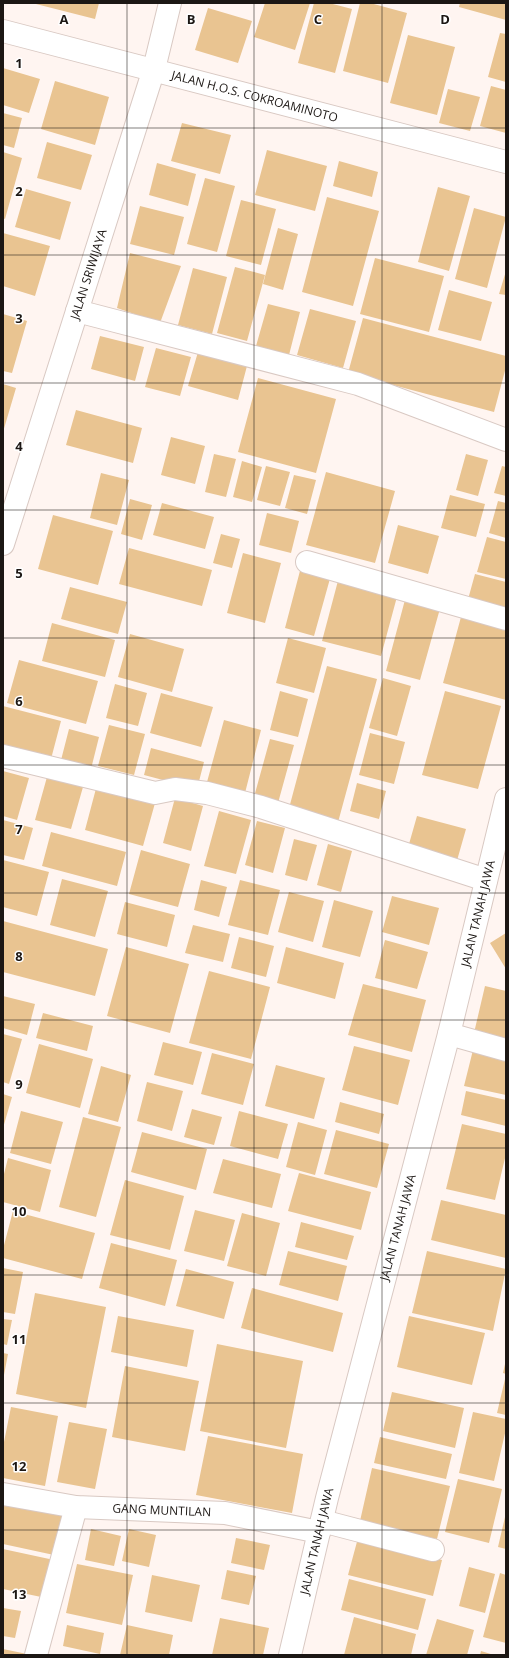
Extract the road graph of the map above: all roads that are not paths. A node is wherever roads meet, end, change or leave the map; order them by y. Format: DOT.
graph roads {
  1 [pos="170,3"];
  2 [pos="3,31"];
  3 [pos="154,69"];
  4 [pos="506,162"];
  5 [pos="77,311"];
  6 [pos="506,440"];
  7 [pos="3,544"];
  8 [pos="307,562"];
  9 [pos="506,619"];
  10 [pos="3,756"];
  11 [pos="506,799"];
  12 [pos="486,880"];
  13 [pos="449,1034"];
  14 [pos="506,1050"];
  15 [pos="3,1494"];
  16 [pos="76,1507"];
  17 [pos="321,1526"];
  18 [pos="433,1550"];
  19 [pos="36,1655"];
  20 [pos="290,1655"];
  1 -- 3 [label="street, JALAN SRIWIJAYA"];
  2 -- 3 [label="street, JALAN H.O.S. COKROAMINOTO"];
  3 -- 4 [label="street, JALAN H.O.S. COKROAMINOTO"];
  3 -- 5 [label="street, JALAN SRIWIJAYA"];
  5 -- 6 [label="street"];
  5 -- 7 [label="street, JALAN SRIWIJAYA"];
  8 -- 9 [label="street"];
  10 -- 12 [label="street"];
  11 -- 12 [label="street, JALAN TANAH JAWA"];
  12 -- 13 [label="street, JALAN TANAH JAWA"];
  13 -- 14 [label="street"];
  13 -- 17 [label="street, JALAN TANAH JAWA"];
  15 -- 16 [label="street, GANG MUNTILAN"];
  16 -- 17 [label="street, GANG MUNTILAN"];
  16 -- 19 [label="street"];
  17 -- 18 [label="street, GANG MUNTILAN"];
  17 -- 20 [label="street, JALAN TANAH JAWA"];
}
